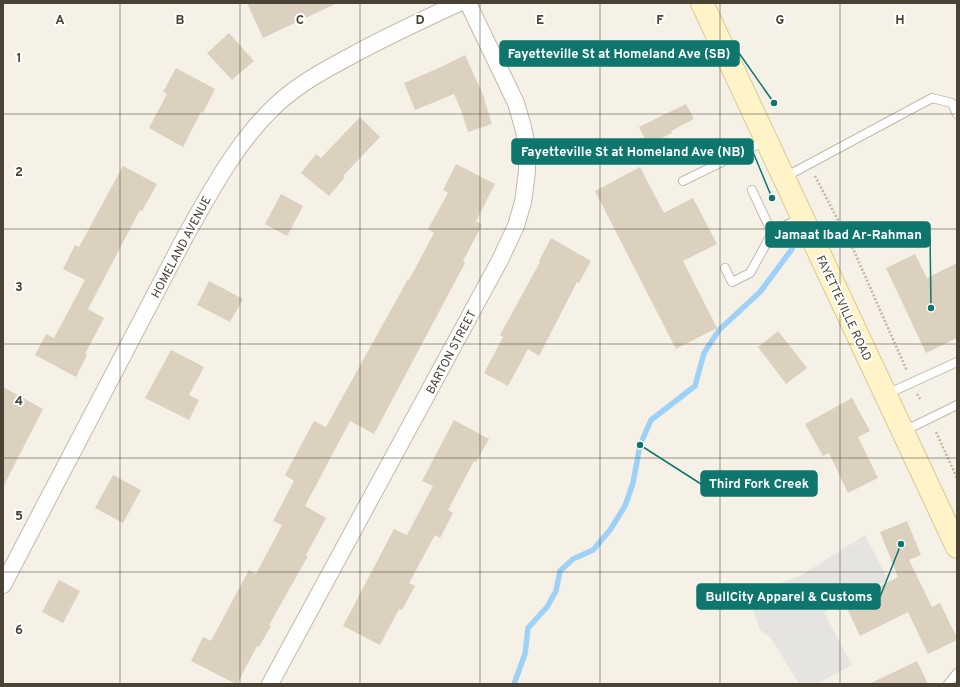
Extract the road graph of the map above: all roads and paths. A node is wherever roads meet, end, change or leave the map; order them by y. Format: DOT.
graph roads {
  1 [pos="458,3"];
  2 [pos="468,3"];
  3 [pos="702,3"];
  4 [pos="957,114"];
  5 [pos="766,141"];
  6 [pos="815,176"];
  7 [pos="783,179"];
  8 [pos="683,181"];
  9 [pos="752,190"];
  10 [pos="801,218"];
  11 [pos="772,233"];
  12 [pos="725,268"];
  13 [pos="957,362"];
  14 [pos="912,382"];
  15 [pos="885,395"];
  16 [pos="920,399"];
  17 [pos="957,405"];
  18 [pos="902,432"];
  19 [pos="936,432"];
  20 [pos="957,478"];
  21 [pos="957,548"];
  22 [pos="3,584"];
  23 [pos="957,673"];
  24 [pos="270,684"];
  25 [pos="948,684"];
  1 -- 22 [label="street, HOMELAND AVENUE"];
  2 -- 24 [label="street, BARTON STREET"];
  3 -- 5 [label="main road, FAYETTEVILLE ROAD"];
  4 -- 7 [label="lane"];
  5 -- 7 [label="main road, FAYETTEVILLE ROAD"];
  5 -- 8 [label="lane"];
  6 -- 14 [label="path"];
  7 -- 10 [label="main road, FAYETTEVILLE ROAD"];
  9 -- 11 [label="lane"];
  10 -- 11 [label="lane"];
  10 -- 15 [label="main road, FAYETTEVILLE ROAD"];
  11 -- 12 [label="lane"];
  13 -- 14 [label="lane"];
  14 -- 15 [label="lane"];
  14 -- 16 [label="path"];
  15 -- 18 [label="main road, FAYETTEVILLE ROAD"];
  17 -- 18 [label="lane"];
  18 -- 21 [label="main road, FAYETTEVILLE ROAD"];
  19 -- 20 [label="path"];
  23 -- 25 [label="lane"];
}
